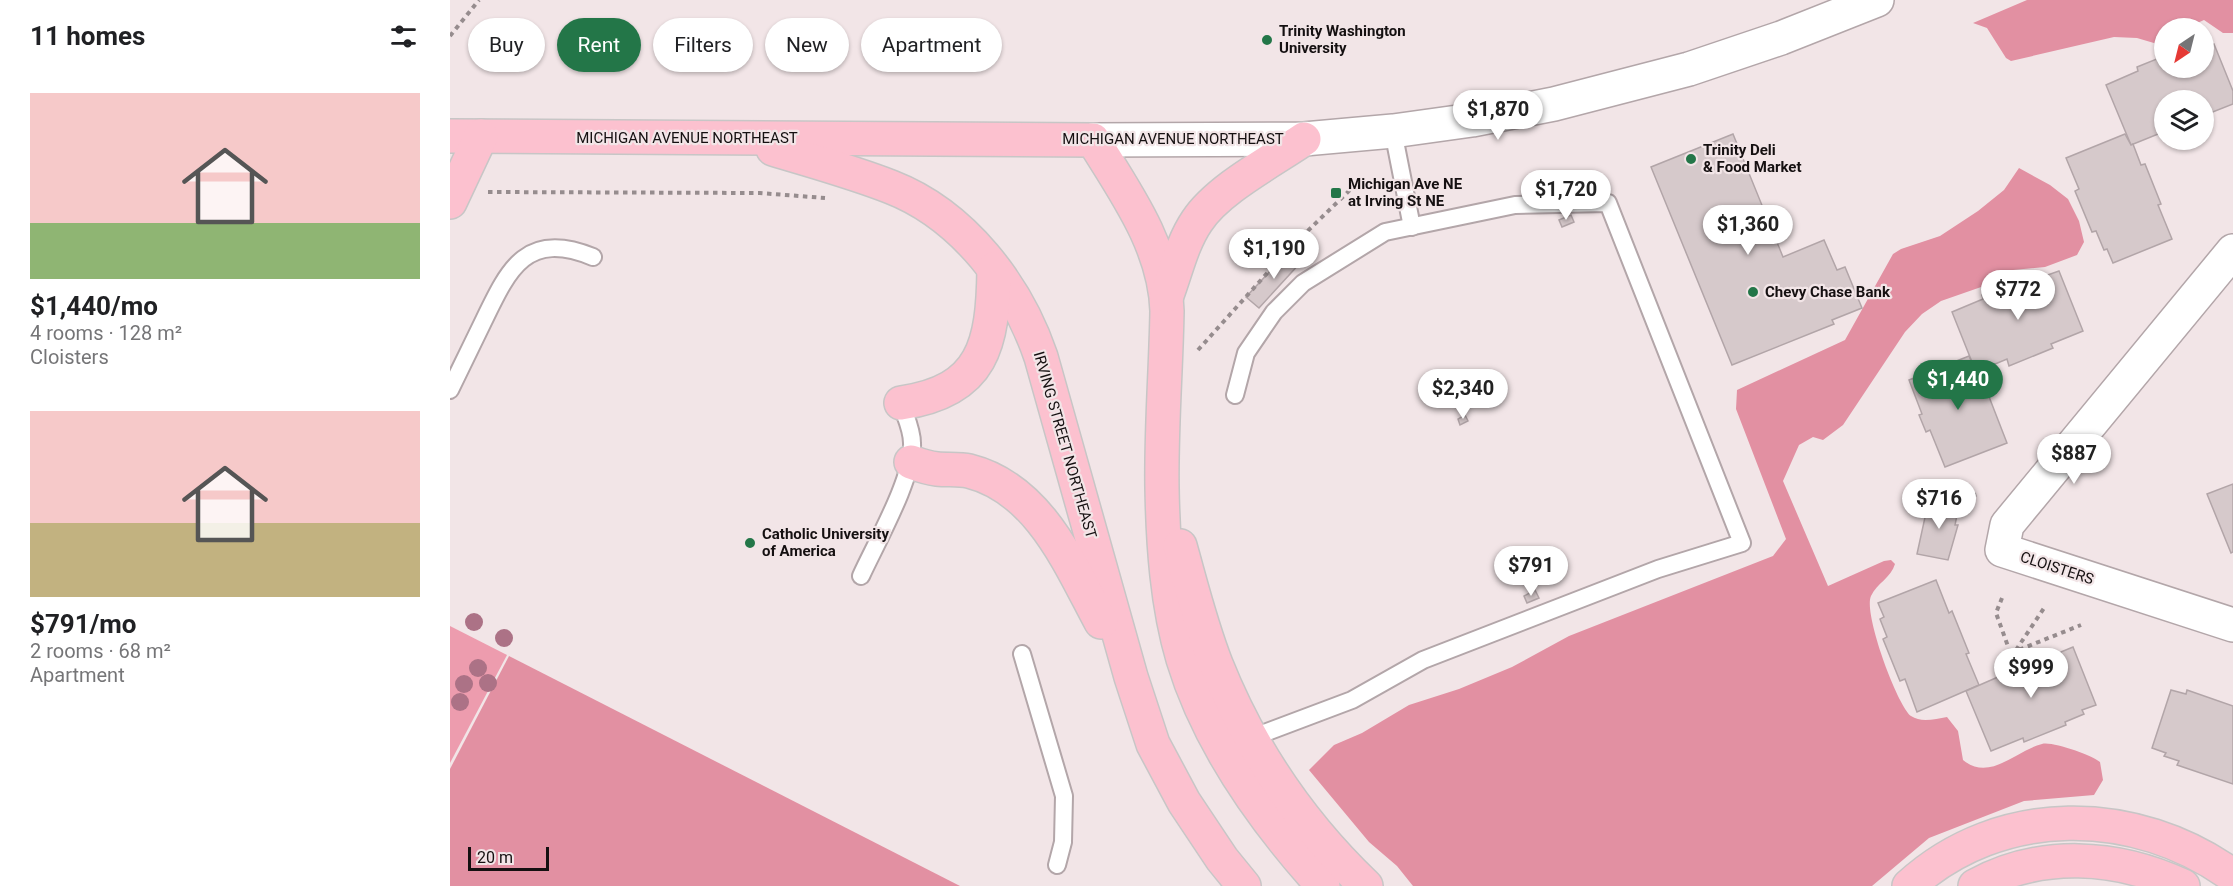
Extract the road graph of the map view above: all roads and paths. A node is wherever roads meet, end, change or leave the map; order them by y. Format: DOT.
graph roads {
  1 [pos="479,0"];
  2 [pos="1877,0"];
  3 [pos="1845,6"];
  4 [pos="450,36"];
  5 [pos="1393,131"];
  6 [pos="465,136"];
  7 [pos="743,139"];
  8 [pos="1304,139"];
  9 [pos="1093,140"];
  10 [pos="1352,188"];
  11 [pos="485,192"];
  12 [pos="836,201"];
  13 [pos="450,202"];
  14 [pos="1412,227"];
  15 [pos="2233,251"];
  16 [pos="593,257"];
  17 [pos="994,269"];
  18 [pos="1167,295"];
  19 [pos="1198,350"];
  20 [pos="450,390"];
  21 [pos="1235,395"];
  22 [pos="901,403"];
  23 [pos="911,462"];
  24 [pos="1162,486"];
  25 [pos="1980,494"];
  26 [pos="1963,497"];
  27 [pos="861,576"];
  28 [pos="2002,598"];
  29 [pos="2044,608"];
  30 [pos="2080,625"];
  31 [pos="2233,625"];
  32 [pos="2013,651"];
  33 [pos="1022,654"];
  34 [pos="2014,663"];
  35 [pos="1131,677"];
  36 [pos="1251,738"];
  37 [pos="1222,859"];
  38 [pos="1056,865"];
  39 [pos="2233,876"];
  40 [pos="1240,886"];
  41 [pos="1244,886"];
  42 [pos="1323,886"];
  43 [pos="1366,886"];
  44 [pos="1909,886"];
  45 [pos="1975,886"];
  46 [pos="2183,886"];
  1 -- 4 [label="path"];
  2 -- 3 [label="main road, MICHIGAN AVENUE NORTHEAST"];
  3 -- 5 [label="main road, MICHIGAN AVENUE NORTHEAST"];
  5 -- 8 [label="main road, MICHIGAN AVENUE NORTHEAST"];
  5 -- 14 [label="lane"];
  6 -- 7 [label="main road, MICHIGAN AVENUE NORTHEAST"];
  6 -- 13 [label="main road"];
  7 -- 9 [label="main road, MICHIGAN AVENUE NORTHEAST"];
  7 -- 17 [label="main road, IRVING STREET NORTHEAST"];
  8 -- 9 [label="main road, MICHIGAN AVENUE NORTHEAST"];
  8 -- 18 [label="main road"];
  9 -- 18 [label="main road"];
  10 -- 19 [label="path"];
  11 -- 12 [label="path"];
  14 -- 21 [label="lane"];
  14 -- 36 [label="lane"];
  15 -- 31 [label="main road, CLOISTERS"];
  16 -- 20 [label="lane"];
  17 -- 22 [label="main road"];
  17 -- 35 [label="main road, IRVING STREET NORTHEAST"];
  18 -- 24 [label="main road"];
  22 -- 23 [label="lane"];
  23 -- 27 [label="lane"];
  23 -- 35 [label="main road"];
  24 -- 36 [label="main road"];
  24 -- 42 [label="main road"];
  25 -- 26 [label="path"];
  28 -- 32 [label="path"];
  29 -- 32 [label="path"];
  30 -- 32 [label="path"];
  32 -- 34 [label="path"];
  33 -- 38 [label="lane"];
  35 -- 37 [label="main road, IRVING STREET NORTHEAST"];
  36 -- 43 [label="main road"];
  37 -- 40 [label="main road"];
  37 -- 41 [label="main road, IRVING STREET NORTHEAST"];
  39 -- 44 [label="main road"];
  45 -- 46 [label="main road"];
}
